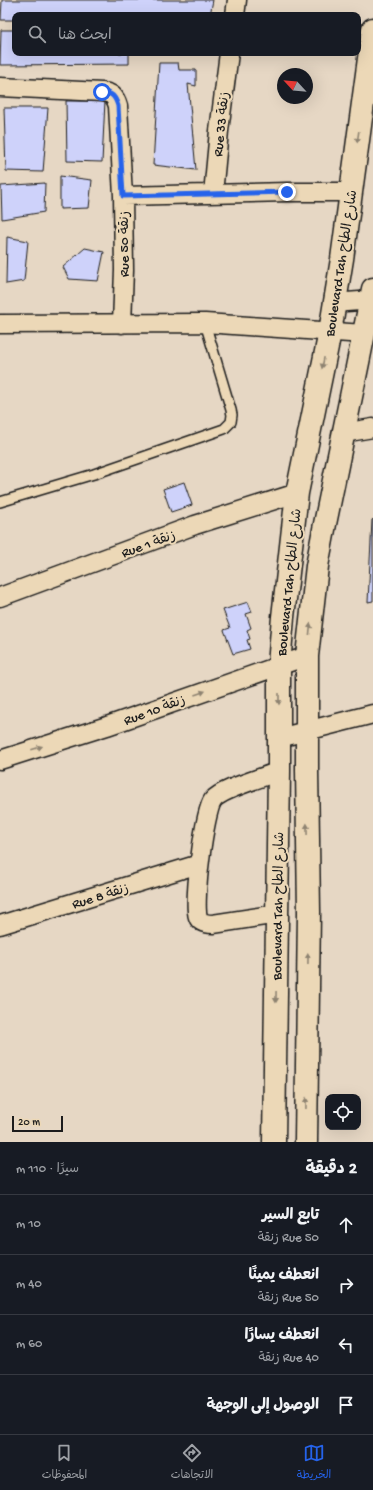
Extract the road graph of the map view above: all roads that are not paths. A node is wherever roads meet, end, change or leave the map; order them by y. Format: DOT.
graph roads {
  1 [pos="237,0"];
  2 [pos="235,12"];
  3 [pos="373,29"];
  4 [pos="228,56"];
  5 [pos="0,87"];
  6 [pos="351,192"];
  7 [pos="213,194"];
  8 [pos="123,196"];
  9 [pos="372,296"];
  10 [pos="334,303"];
  11 [pos="205,323"];
  12 [pos="0,324"];
  13 [pos="122,324"];
  14 [pos="330,332"];
  15 [pos="364,334"];
  16 [pos="373,428"];
  17 [pos="343,433"];
  18 [pos="297,493"];
  19 [pos="0,502"];
  20 [pos="0,597"];
  21 [pos="307,656"];
  22 [pos="279,665"];
  23 [pos="373,714"];
  24 [pos="306,731"];
  25 [pos="279,738"];
  26 [pos="0,760"];
  27 [pos="279,771"];
  28 [pos="199,864"];
  29 [pos="278,914"];
  30 [pos="0,925"];
  31 [pos="274,1142"];
  32 [pos="306,1142"];
  1 -- 2 [label="street"];
  3 -- 6 [label="street, Boulevard Tah شارع الطاح, one-way"];
  4 -- 7 [label="street, Rue 33 زنقة"];
  5 -- 8 [label="street, Rue 50 زنقة"];
  6 -- 7 [label="street"];
  6 -- 10 [label="street, Boulevard Tah شارع الطاح"];
  7 -- 8 [label="street"];
  8 -- 13 [label="street, Rue 50 زنقة"];
  9 -- 10 [label="street"];
  9 -- 15 [label="street, Boulevard Tah شارع الطاح"];
  10 -- 14 [label="street, Boulevard Tah شارع الطاح"];
  11 -- 13 [label="street"];
  11 -- 14 [label="street"];
  11 -- 19 [label="lane"];
  12 -- 13 [label="street"];
  14 -- 15 [label="street"];
  14 -- 18 [label="street, Boulevard Tah شارع الطاح, one-way"];
  15 -- 17 [label="street, Boulevard Tah شارع الطاح"];
  16 -- 17 [label="street"];
  21 -- 17 [label="street, Boulevard Tah شارع الطاح, one-way"];
  18 -- 20 [label="street, Rue 1 زنقة"];
  18 -- 22 [label="street, Boulevard Tah شارع الطاح"];
  21 -- 22 [label="street, Rue 10 زنقة"];
  21 -- 24 [label="street, Boulevard Tah شارع الطاح"];
  22 -- 25 [label="street, Boulevard Tah شارع الطاح, one-way"];
  26 -- 22 [label="street, Rue 10 زنقة, one-way"];
  23 -- 24 [label="street"];
  24 -- 25 [label="street"];
  32 -- 24 [label="street, Boulevard Tah شارع الطاح, one-way"];
  25 -- 27 [label="street, Boulevard Tah شارع الطاح"];
  27 -- 28 [label="street"];
  27 -- 29 [label="street, Boulevard Tah شارع الطاح"];
  28 -- 29 [label="street"];
  28 -- 30 [label="street, Rue 8 زنقة"];
  29 -- 31 [label="street, Boulevard Tah شارع الطاح, one-way"];
}
